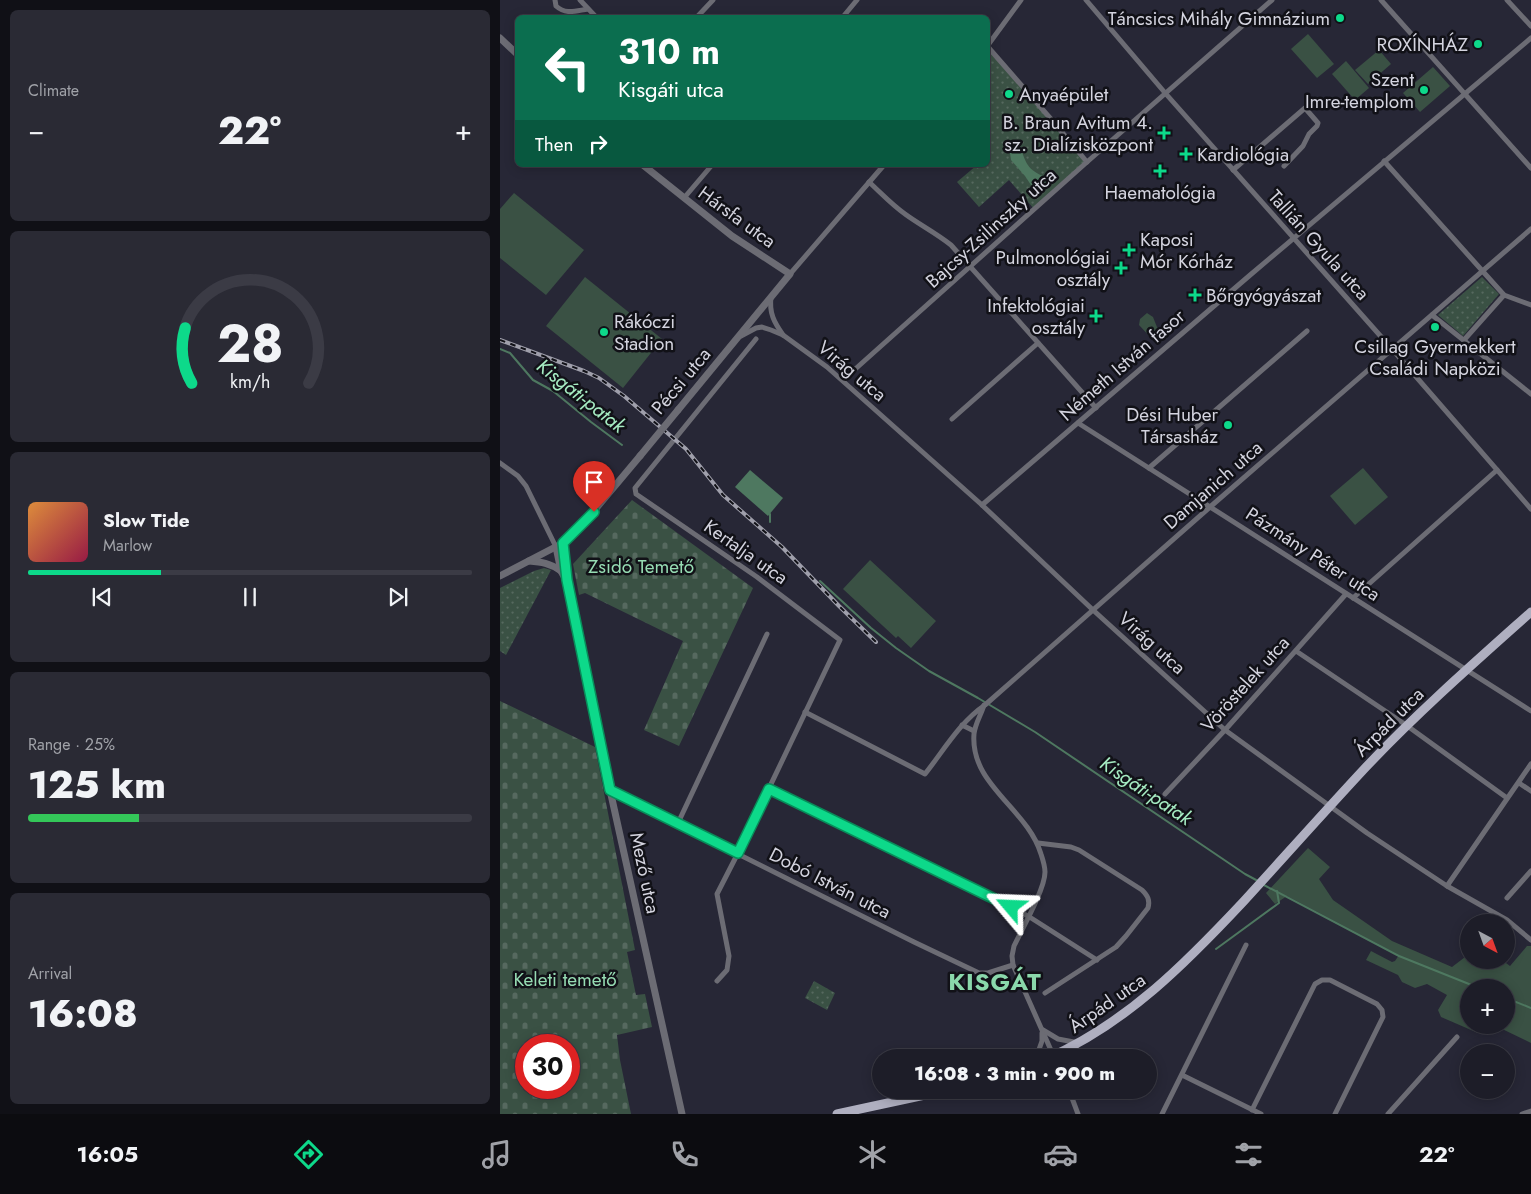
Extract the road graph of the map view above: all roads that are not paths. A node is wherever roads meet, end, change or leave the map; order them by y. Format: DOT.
graph roads {
  1 [pos="555,0"];
  2 [pos="580,0"];
  3 [pos="713,0"];
  4 [pos="857,0"];
  5 [pos="1021,0"];
  6 [pos="1086,0"];
  7 [pos="1272,0"];
  8 [pos="1381,0"];
  9 [pos="1508,0"];
  10 [pos="588,8"];
  11 [pos="594,15"];
  12 [pos="699,15"];
  13 [pos="844,15"];
  14 [pos="1531,26"];
  15 [pos="500,38"];
  16 [pos="1531,38"];
  17 [pos="990,43"];
  18 [pos="990,48"];
  19 [pos="515,53"];
  20 [pos="1465,93"];
  21 [pos="1166,94"];
  22 [pos="1087,162"];
  23 [pos="1384,162"];
  24 [pos="1284,166"];
  25 [pos="645,167"];
  26 [pos="707,167"];
  27 [pos="882,167"];
  28 [pos="1531,168"];
  29 [pos="1233,170"];
  30 [pos="869,182"];
  31 [pos="684,198"];
  32 [pos="1531,229"];
  33 [pos="1294,238"];
  34 [pos="971,266"];
  35 [pos="1482,271"];
  36 [pos="790,274"];
  37 [pos="1504,295"];
  38 [pos="771,297"];
  39 [pos="1531,305"];
  40 [pos="1432,315"];
  41 [pos="1307,331"];
  42 [pos="783,335"];
  43 [pos="737,339"];
  44 [pos="756,339"];
  45 [pos="1464,340"];
  46 [pos="1038,343"];
  47 [pos="1392,349"];
  48 [pos="843,380"];
  49 [pos="1531,394"];
  50 [pos="1096,408"];
  51 [pos="952,419"];
  52 [pos="1078,423"];
  53 [pos="500,463"];
  54 [pos="1149,468"];
  55 [pos="1497,470"];
  56 [pos="982,505"];
  57 [pos="1210,507"];
  58 [pos="1531,509"];
  59 [pos="559,545"];
  60 [pos="528,561"];
  61 [pos="560,571"];
  62 [pos="500,576"];
  63 [pos="567,580"];
  64 [pos="1346,594"];
  65 [pos="1353,598"];
  66 [pos="1093,610"];
  67 [pos="1531,612"];
  68 [pos="767,634"];
  69 [pos="1296,651"];
  70 [pos="1466,670"];
  71 [pos="986,703"];
  72 [pos="1531,711"];
  73 [pos="806,712"];
  74 [pos="962,725"];
  75 [pos="1406,725"];
  76 [pos="1225,730"];
  77 [pos="974,731"];
  78 [pos="1531,764"];
  79 [pos="1518,782"];
  80 [pos="769,789"];
  81 [pos="610,790"];
  82 [pos="1531,791"];
  83 [pos="1165,794"];
  84 [pos="1507,798"];
  85 [pos="1329,807"];
  86 [pos="678,823"];
  87 [pos="1038,844"];
  88 [pos="738,853"];
  89 [pos="1531,871"];
  90 [pos="1447,886"];
  91 [pos="1507,898"];
  92 [pos="1028,916"];
  93 [pos="1529,939"];
  94 [pos="1246,945"];
  95 [pos="1097,960"];
  96 [pos="1013,965"];
  97 [pos="717,981"];
  98 [pos="1046,993"];
  99 [pos="1041,1028"];
  100 [pos="1457,1037"];
  101 [pos="1079,1043"];
  102 [pos="1039,1049"];
  103 [pos="1049,1049"];
  104 [pos="1067,1049"];
  105 [pos="1075,1049"];
  106 [pos="1182,1075"];
  107 [pos="906,1099"];
  108 [pos="1072,1099"];
  109 [pos="1252,1110"];
  110 [pos="1531,1110"];
  111 [pos="682,1114"];
  112 [pos="837,1114"];
  113 [pos="1078,1114"];
  114 [pos="1162,1114"];
  115 [pos="1261,1114"];
  116 [pos="1335,1114"];
  117 [pos="1388,1114"];
  118 [pos="1522,1114"];
  1 -- 10 [label="street"];
  2 -- 10 [label="street"];
  3 -- 12 [label="street"];
  4 -- 13 [label="street"];
  5 -- 17 [label="street"];
  6 -- 21 [label="street, Tallián Gyula utca"];
  7 -- 21 [label="street, Bajcsy-Zsilinszky utca"];
  8 -- 20 [label="street"];
  9 -- 14 [label="street"];
  10 -- 11 [label="street"];
  15 -- 19 [label="street"];
  16 -- 20 [label="street, Németh István fasor"];
  18 -- 22 [label="street"];
  20 -- 23 [label="street, Németh István fasor"];
  20 -- 28 [label="street"];
  21 -- 22 [label="street, Bajcsy-Zsilinszky utca"];
  21 -- 29 [label="street, Tallián Gyula utca"];
  22 -- 34 [label="street, Bajcsy-Zsilinszky utca"];
  23 -- 33 [label="street, Németh István fasor"];
  23 -- 35 [label="street"];
  24 -- 29 [label="street"];
  25 -- 31 [label="street, Hársfa utca"];
  26 -- 31 [label="street"];
  27 -- 30 [label="street"];
  29 -- 33 [label="street, Tallián Gyula utca"];
  30 -- 34 [label="street"];
  30 -- 36 [label="street"];
  31 -- 36 [label="street, Hársfa utca"];
  32 -- 35 [label="street, Damjanich utca"];
  33 -- 47 [label="street, Tallián Gyula utca"];
  33 -- 50 [label="street, Németh István fasor"];
  34 -- 46 [label="street"];
  34 -- 48 [label="street, Bajcsy-Zsilinszky utca"];
  35 -- 37 [label="street"];
  35 -- 40 [label="street, Damjanich utca"];
  36 -- 38 [label="street, Pécsi utca"];
  37 -- 39 [label="street"];
  37 -- 45 [label="street"];
  38 -- 42 [label="street, Virág utca"];
  38 -- 43 [label="street, Pécsi utca"];
  40 -- 45 [label="street"];
  40 -- 47 [label="street, Damjanich utca"];
  41 -- 54 [label="street"];
  42 -- 43 [label="street, Virág utca"];
  42 -- 48 [label="street, Virág utca"];
  43 -- 59 [label="street, Pécsi utca, bridge"];
  44 -- 73 [label="street, Kertalja utca"];
  45 -- 49 [label="street"];
  46 -- 50 [label="street"];
  46 -- 51 [label="street"];
  47 -- 55 [label="street, Tallián Gyula utca"];
  47 -- 57 [label="street, Damjanich utca"];
  48 -- 56 [label="street, Virág utca"];
  50 -- 52 [label="street, Németh István fasor"];
  52 -- 54 [label="street, Pázmány Péter utca"];
  52 -- 56 [label="street, Németh István fasor"];
  53 -- 59 [label="street"];
  54 -- 57 [label="street, Pázmány Péter utca"];
  55 -- 58 [label="street, Tallián Gyula utca"];
  55 -- 65 [label="street"];
  56 -- 66 [label="street, Virág utca"];
  57 -- 64 [label="street, Pázmány Péter utca"];
  57 -- 66 [label="street, Damjanich utca"];
  59 -- 60 [label="street, Pécsi utca"];
  59 -- 61 [label="street"];
  59 -- 63 [label="street, Mező utca"];
  60 -- 61 [label="street"];
  60 -- 62 [label="street, Pécsi utca"];
  61 -- 63 [label="street"];
  63 -- 81 [label="street, Mező utca"];
  64 -- 65 [label="street, Pázmány Péter utca"];
  64 -- 69 [label="street, Vöröstelek utca"];
  65 -- 70 [label="street, Pázmány Péter utca"];
  66 -- 71 [label="street, Damjanich utca"];
  66 -- 76 [label="street, Virág utca"];
  67 -- 70 [label="main road, Árpád utca"];
  68 -- 86 [label="street"];
  69 -- 75 [label="street"];
  69 -- 76 [label="street, Vöröstelek utca"];
  70 -- 72 [label="street, Pázmány Péter utca"];
  70 -- 75 [label="main road, Árpád utca"];
  71 -- 74 [label="street, Damjanich utca"];
  71 -- 77 [label="street"];
  73 -- 74 [label="street, Damjanich utca"];
  73 -- 80 [label="street"];
  74 -- 77 [label="street"];
  75 -- 84 [label="street"];
  75 -- 85 [label="main road, Árpád utca"];
  76 -- 83 [label="street, Vöröstelek utca"];
  76 -- 85 [label="street, Virág utca"];
  77 -- 87 [label="street"];
  78 -- 79 [label="street"];
  79 -- 82 [label="street"];
  79 -- 84 [label="street"];
  80 -- 88 [label="street"];
  80 -- 92 [label="street"];
  81 -- 86 [label="street, Dobó István utca"];
  81 -- 111 [label="street, Mező utca"];
  84 -- 90 [label="street"];
  85 -- 90 [label="street, Virág utca"];
  85 -- 101 [label="main road, Árpád utca"];
  86 -- 88 [label="street, Dobó István utca"];
  87 -- 92 [label="street"];
  87 -- 95 [label="street"];
  88 -- 96 [label="street, Dobó István utca"];
  88 -- 97 [label="street"];
  89 -- 91 [label="street"];
  90 -- 93 [label="street, Virág utca"];
  92 -- 95 [label="street"];
  92 -- 96 [label="street"];
  94 -- 106 [label="street"];
  95 -- 98 [label="street"];
  96 -- 99 [label="street"];
  99 -- 101 [label="street"];
  99 -- 102 [label="street"];
  99 -- 103 [label="street"];
  100 -- 117 [label="street"];
  101 -- 104 [label="main road, Árpád utca"];
  101 -- 105 [label="street"];
  106 -- 109 [label="street"];
  106 -- 114 [label="street"];
  107 -- 112 [label="main road"];
  108 -- 113 [label="street"];
  109 -- 115 [label="street"];
  109 -- 116 [label="street"];
  110 -- 118 [label="street"];
}
